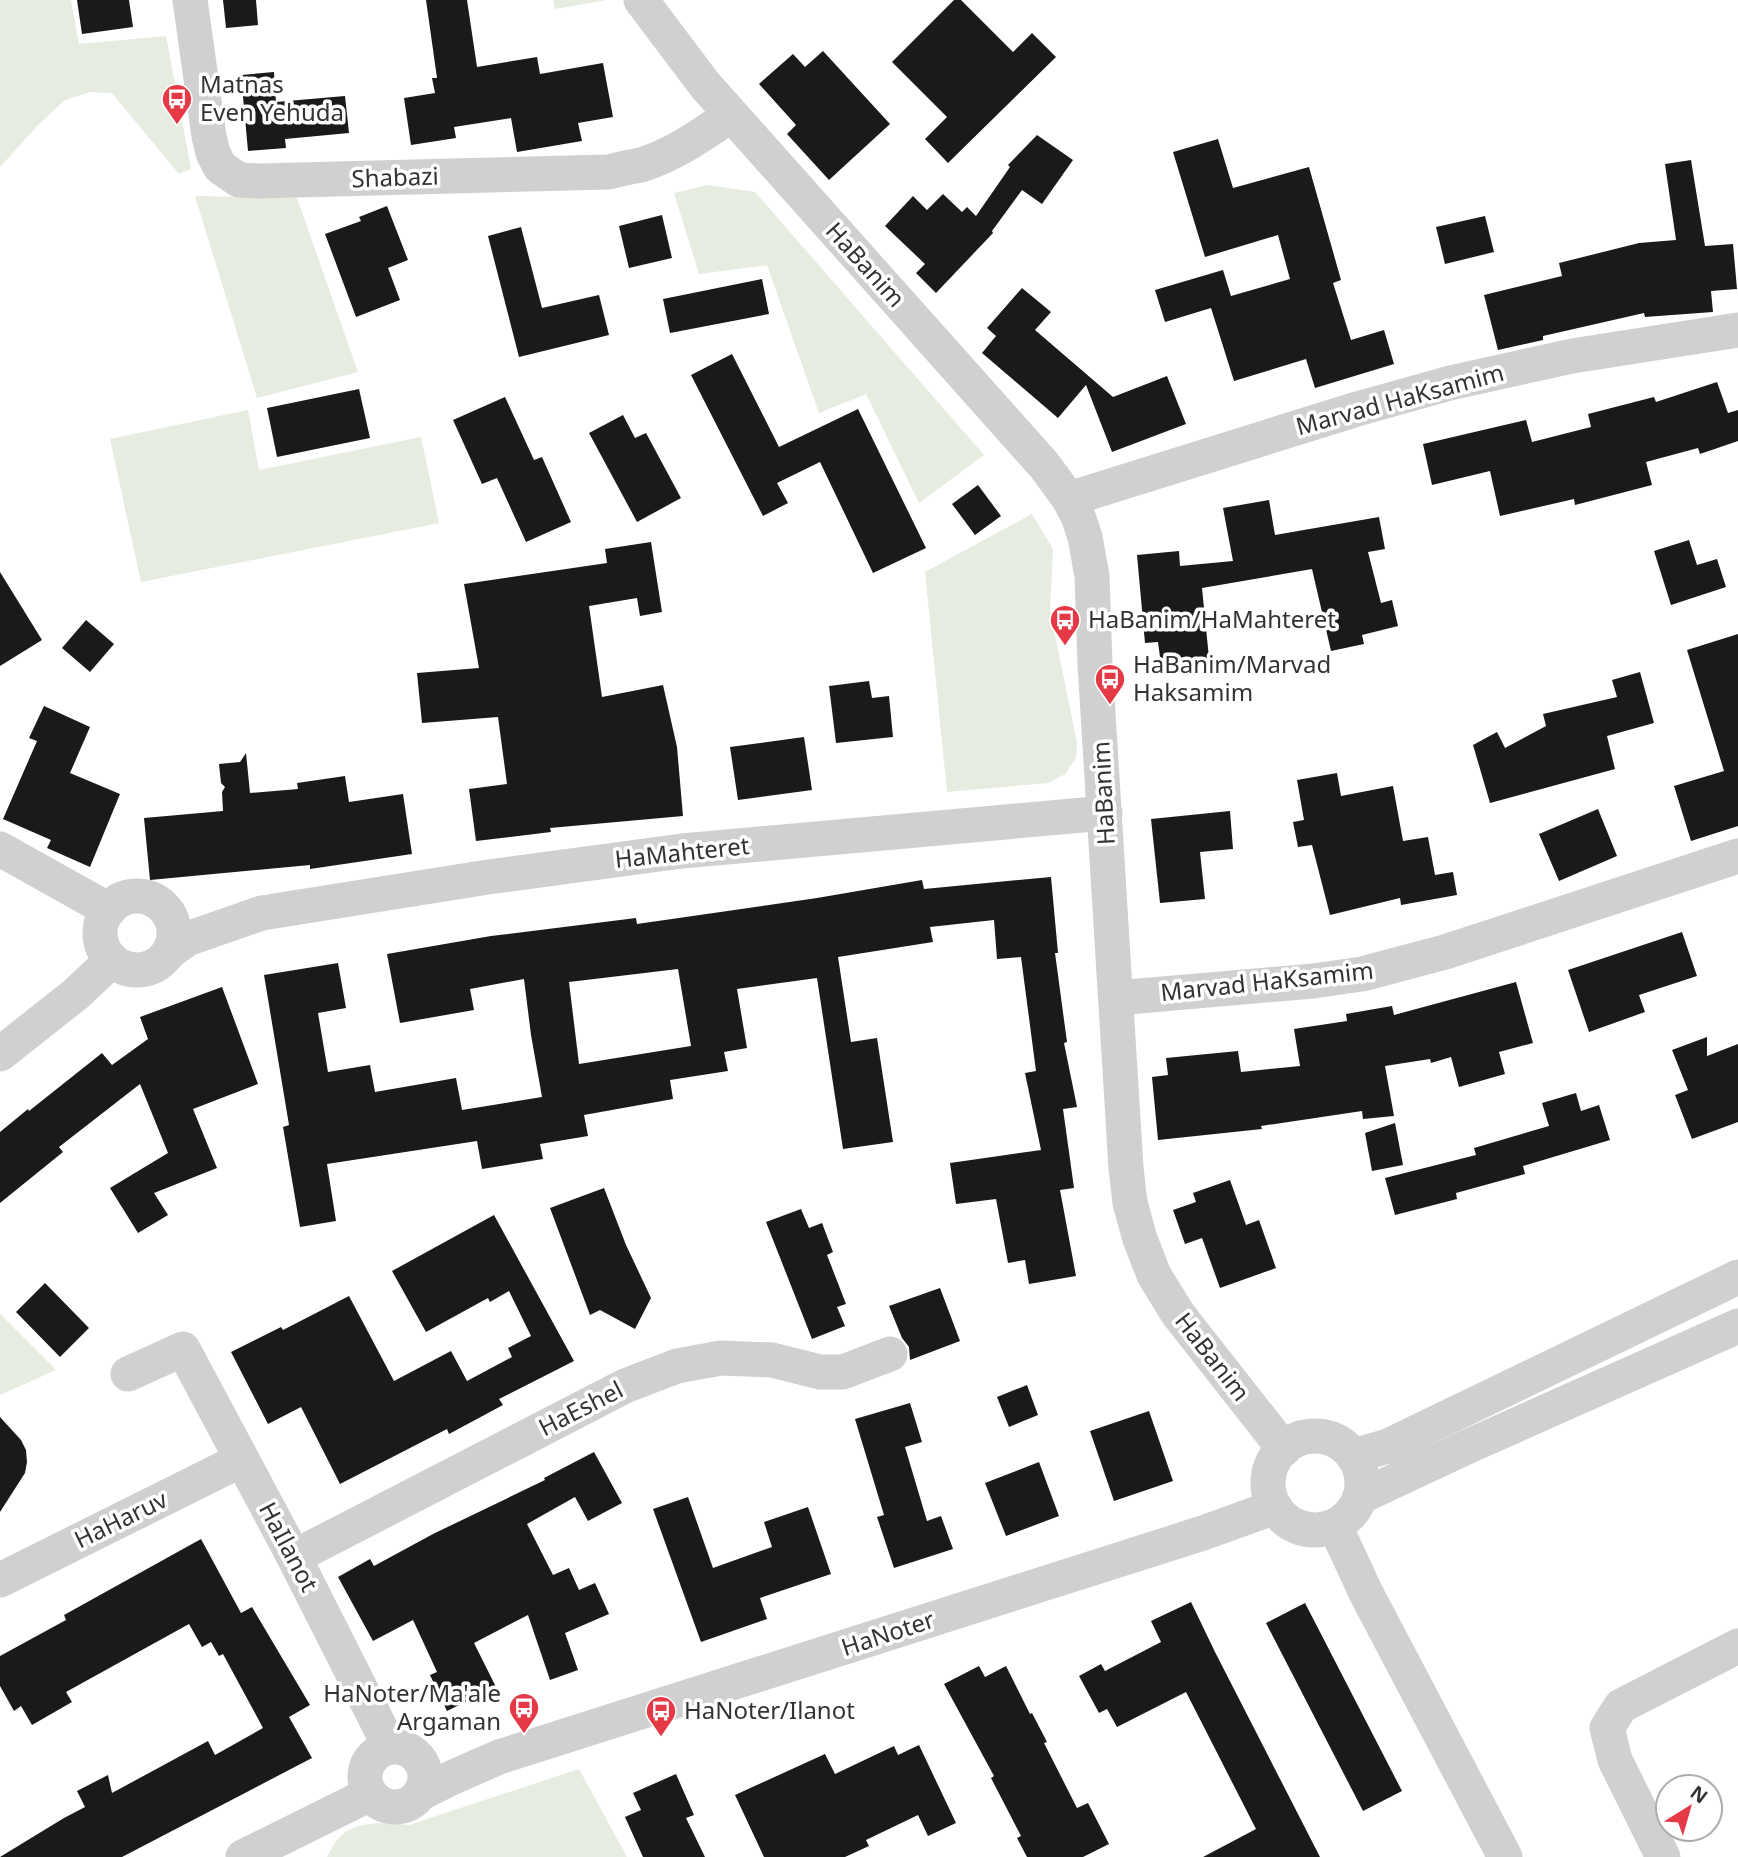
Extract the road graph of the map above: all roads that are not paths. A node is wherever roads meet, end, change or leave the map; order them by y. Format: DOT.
graph roads {
  1 [pos="190,0"];
  2 [pos="640,0"];
  3 [pos="731,115"];
  4 [pos="1738,330"];
  5 [pos="1069,499"];
  6 [pos="1105,813"];
  7 [pos="0,849"];
  8 [pos="1738,856"];
  9 [pos="156,901"];
  10 [pos="109,910"];
  11 [pos="261,913"];
  12 [pos="169,951"];
  13 [pos="112,960"];
  14 [pos="1116,998"];
  15 [pos="0,1054"];
  16 [pos="1738,1277"];
  17 [pos="1738,1326"];
  18 [pos="890,1354"];
  19 [pos="128,1374"];
  20 [pos="1284,1449"];
  21 [pos="1353,1456"];
  22 [pos="241,1460"];
  23 [pos="1360,1497"];
  24 [pos="1275,1507"];
  25 [pos="1335,1526"];
  26 [pos="294,1557"];
  27 [pos="0,1580"];
  28 [pos="1738,1646"];
  29 [pos="403,1751"];
  30 [pos="499,1757"];
  31 [pos="421,1793"];
  32 [pos="370,1794"];
  33 [pos="287,1847"];
  34 [pos="243,1857"];
  35 [pos="1505,1857"];
  36 [pos="1663,1857"];
  1 -- 3 [label="street, Shabazi"];
  2 -- 3 [label="street, HaBanim"];
  3 -- 5 [label="street, HaBanim"];
  4 -- 5 [label="street, Marvad HaKsamim"];
  5 -- 6 [label="street, HaBanim"];
  6 -- 11 [label="street, HaMahteret"];
  6 -- 14 [label="street, HaBanim"];
  7 -- 10 [label="street"];
  8 -- 14 [label="street, Marvad HaKsamim"];
  9 -- 10 [label="street"];
  9 -- 11 [label="street, HaMahteret"];
  9 -- 12 [label="street"];
  10 -- 13 [label="street"];
  11 -- 12 [label="street, HaMahteret"];
  12 -- 13 [label="street"];
  13 -- 15 [label="street"];
  14 -- 20 [label="street, HaBanim"];
  16 -- 21 [label="street"];
  17 -- 23 [label="street"];
  18 -- 26 [label="street, HaEshel"];
  19 -- 22 [label="street, HaIlanot"];
  20 -- 21 [label="street"];
  20 -- 24 [label="street"];
  21 -- 23 [label="street"];
  22 -- 26 [label="street, HaIlanot"];
  22 -- 27 [label="street, HaHaruv"];
  23 -- 25 [label="street"];
  24 -- 25 [label="street"];
  24 -- 30 [label="street, HaNoter"];
  25 -- 35 [label="street"];
  26 -- 29 [label="street, HaIlanot"];
  28 -- 36 [label="street"];
  29 -- 30 [label="street, HaNoter"];
  29 -- 31 [label="street"];
  29 -- 32 [label="street"];
  30 -- 31 [label="street, HaNoter"];
  31 -- 32 [label="street"];
  32 -- 33 [label="street"];
  33 -- 34 [label="street"];
}
